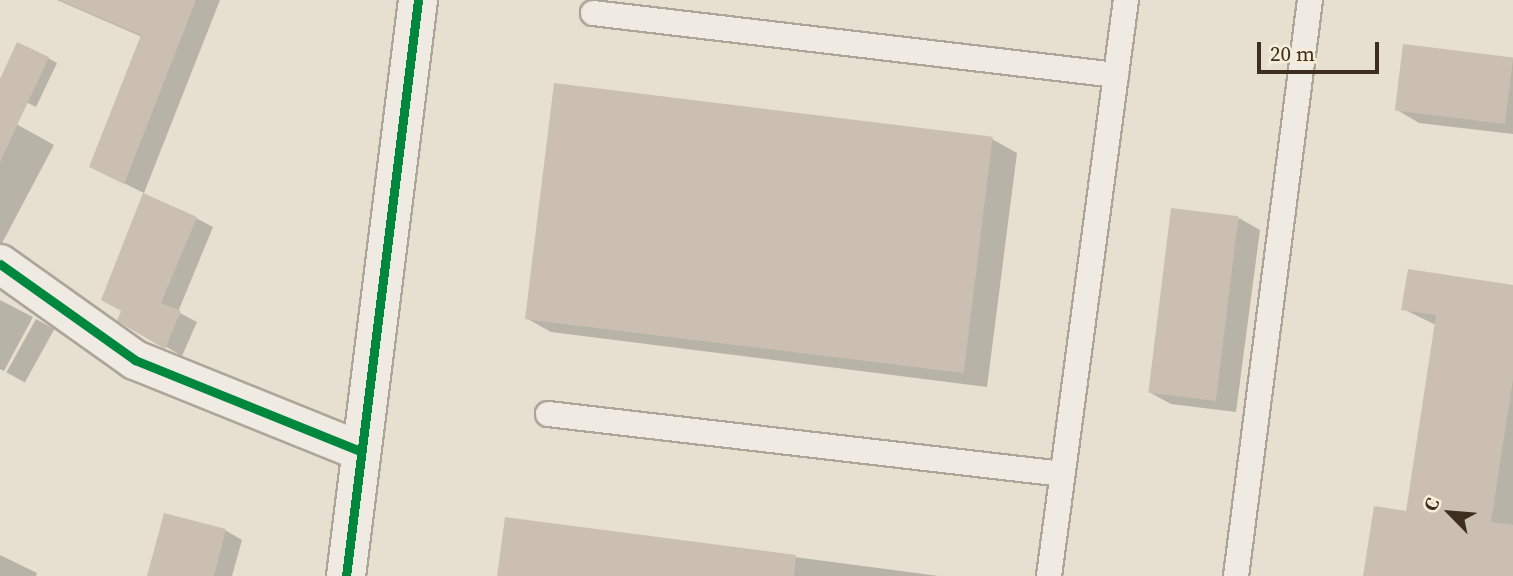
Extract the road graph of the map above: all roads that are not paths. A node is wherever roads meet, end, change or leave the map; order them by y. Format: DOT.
graph roads {
  1 [pos="418,0"];
  2 [pos="1126,0"];
  3 [pos="1310,0"];
  4 [pos="593,13"];
  5 [pos="1116,75"];
  6 [pos="0,264"];
  7 [pos="548,414"];
  8 [pos="360,451"];
  9 [pos="1063,474"];
  10 [pos="346,576"];
  11 [pos="1049,576"];
  12 [pos="1236,576"];
  1 -- 8 [label="street"];
  2 -- 5 [label="lane"];
  3 -- 12 [label="lane"];
  4 -- 5 [label="lane"];
  5 -- 9 [label="lane"];
  6 -- 8 [label="street"];
  7 -- 9 [label="lane"];
  8 -- 10 [label="street"];
  9 -- 11 [label="lane"];
}
